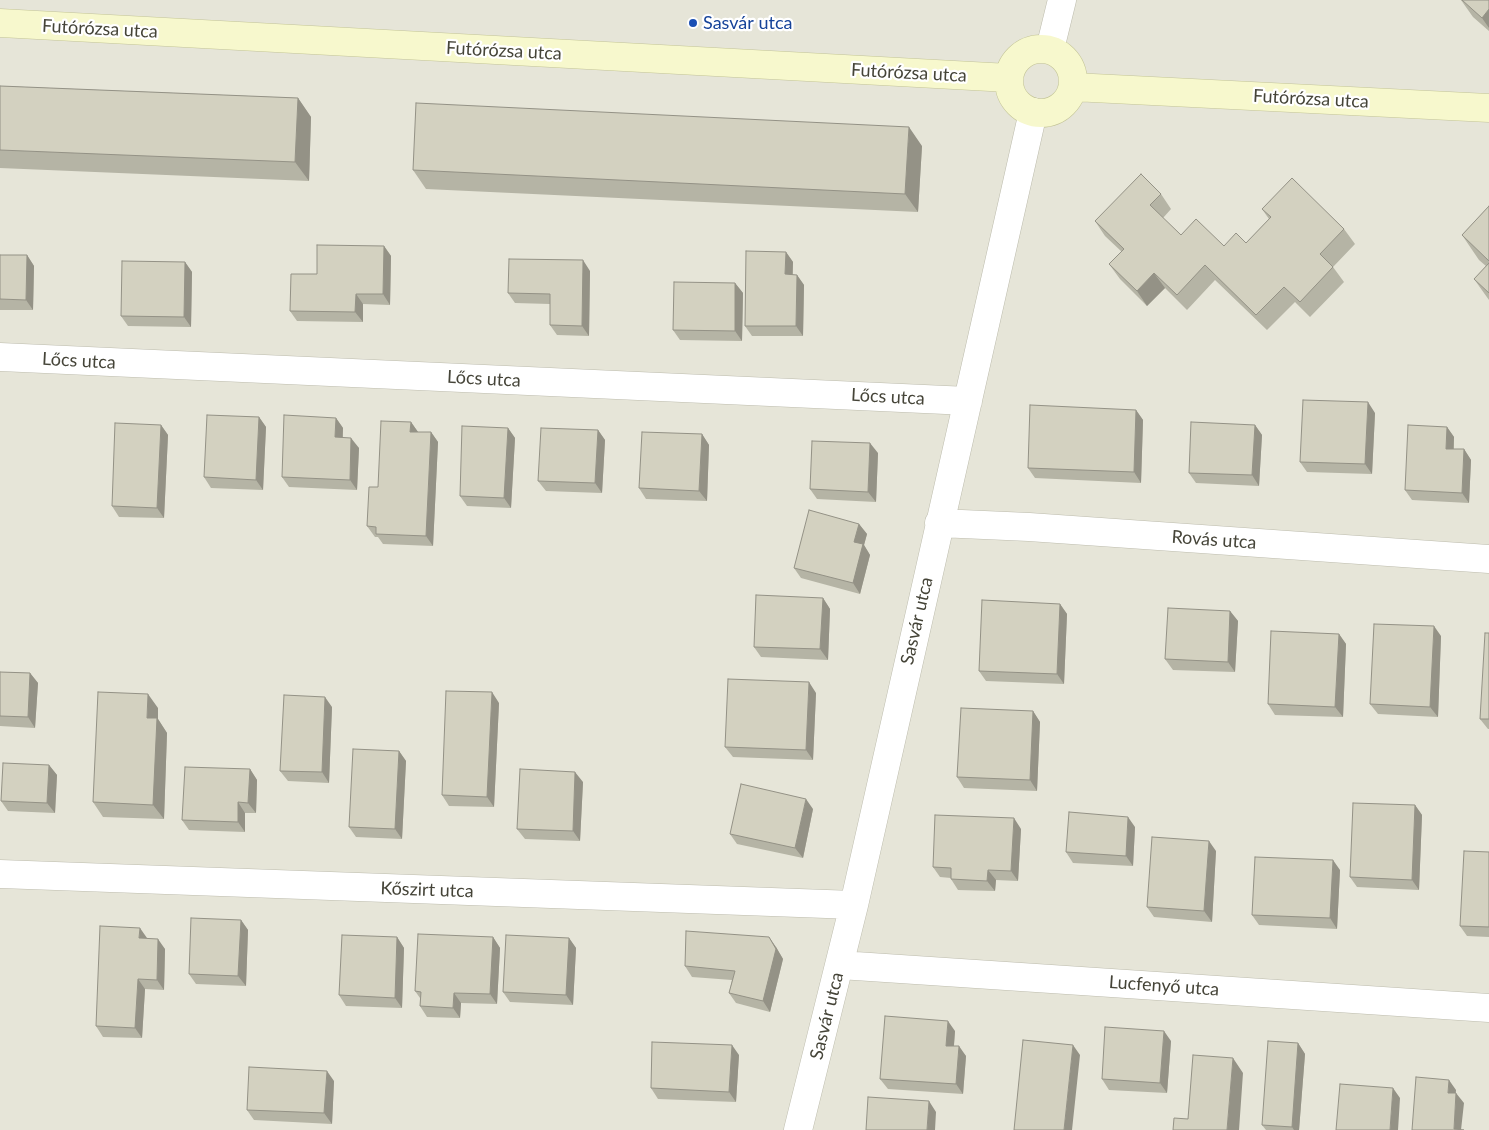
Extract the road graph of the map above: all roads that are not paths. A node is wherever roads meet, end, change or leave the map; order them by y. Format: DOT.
graph roads {
  1 [pos="1062,0"];
  2 [pos="0,24"];
  3 [pos="1050,49"];
  4 [pos="1009,78"];
  5 [pos="1073,87"];
  6 [pos="1489,108"];
  7 [pos="1033,112"];
  8 [pos="0,357"];
  9 [pos="968,401"];
  10 [pos="939,523"];
  11 [pos="1489,559"];
  12 [pos="0,874"];
  13 [pos="854,905"];
  14 [pos="840,965"];
  15 [pos="1489,1008"];
  16 [pos="798,1130"];
  1 -- 3 [label="street"];
  2 -- 4 [label="street, Futórózsa utca"];
  3 -- 4 [label="street"];
  3 -- 5 [label="street"];
  4 -- 7 [label="street"];
  5 -- 6 [label="street, Futórózsa utca"];
  5 -- 7 [label="street"];
  7 -- 9 [label="street, Sasvár utca"];
  8 -- 9 [label="street, Lőcs utca"];
  9 -- 10 [label="street, Sasvár utca"];
  10 -- 11 [label="street, Rovás utca"];
  10 -- 13 [label="street, Sasvár utca"];
  12 -- 13 [label="street, Kőszirt utca"];
  13 -- 14 [label="street, Sasvár utca"];
  14 -- 15 [label="street, Lucfenyő utca"];
  14 -- 16 [label="street, Sasvár utca"];
}
